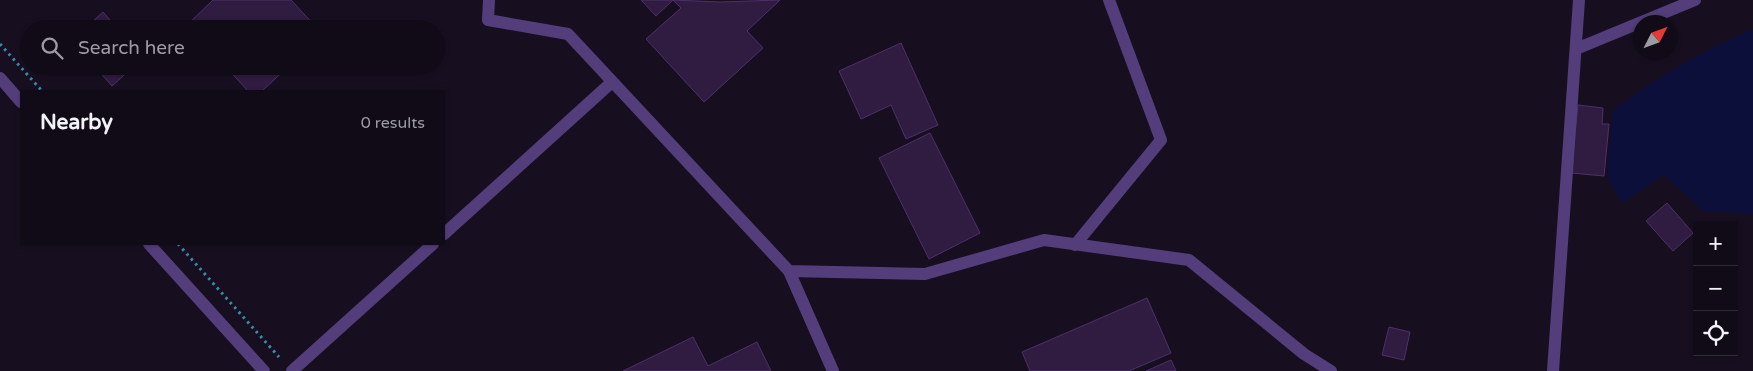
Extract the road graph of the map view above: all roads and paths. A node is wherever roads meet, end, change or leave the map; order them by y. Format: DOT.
graph roads {
  1 [pos="489,0"];
  2 [pos="1109,0"];
  3 [pos="1579,0"];
  4 [pos="1695,0"];
  5 [pos="0,44"];
  6 [pos="1576,49"];
  7 [pos="20,66"];
  8 [pos="28,75"];
  9 [pos="0,78"];
  10 [pos="612,82"];
  11 [pos="41,90"];
  12 [pos="20,101"];
  13 [pos="445,233"];
  14 [pos="1075,244"];
  15 [pos="150,245"];
  16 [pos="179,245"];
  17 [pos="432,245"];
  18 [pos="789,271"];
  19 [pos="289,367"];
  20 [pos="264,371"];
  21 [pos="833,371"];
  22 [pos="1331,371"];
  23 [pos="1553,371"];
  1 -- 10 [label="street"];
  2 -- 14 [label="street"];
  3 -- 6 [label="street"];
  4 -- 6 [label="street"];
  5 -- 7 [label="path"];
  6 -- 23 [label="street"];
  8 -- 11 [label="path"];
  9 -- 12 [label="street"];
  10 -- 13 [label="street"];
  10 -- 18 [label="street"];
  14 -- 18 [label="street"];
  14 -- 22 [label="street"];
  15 -- 20 [label="street"];
  16 -- 19 [label="path"];
  17 -- 19 [label="street"];
  18 -- 21 [label="street"];
}
